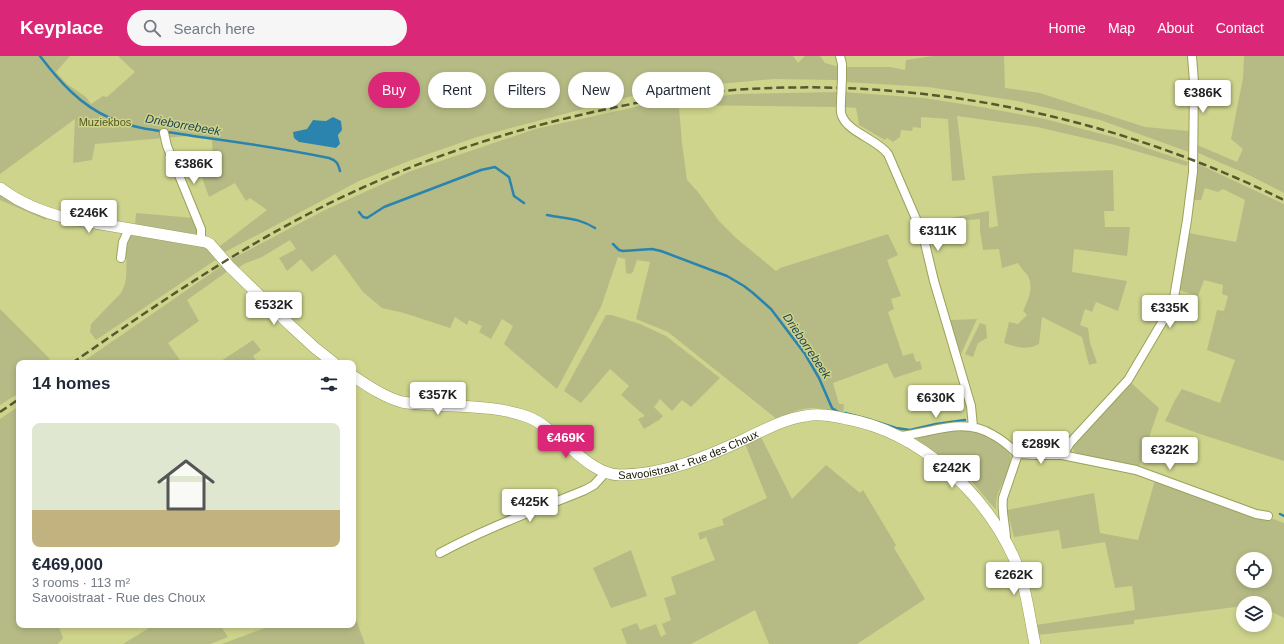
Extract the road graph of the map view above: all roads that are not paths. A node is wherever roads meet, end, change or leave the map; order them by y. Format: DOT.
graph roads {
  1 [pos="1192,56"];
  2 [pos="841,60"];
  3 [pos="164,133"];
  4 [pos="0,188"];
  5 [pos="129,229"];
  6 [pos="201,240"];
  7 [pos="121,258"];
  8 [pos="330,360"];
  9 [pos="356,378"];
  10 [pos="972,427"];
  11 [pos="899,436"];
  12 [pos="1018,454"];
  13 [pos="1066,456"];
  14 [pos="605,473"];
  15 [pos="1268,516"];
  16 [pos="1006,543"];
  17 [pos="440,553"];
  18 [pos="1035,644"];
  1 -- 13 [label="street"];
  2 -- 10 [label="street, bridge"];
  3 -- 6 [label="street"];
  4 -- 5 [label="main road"];
  5 -- 6 [label="main road"];
  5 -- 7 [label="street"];
  6 -- 8 [label="main road"];
  9 -- 14 [label="main road, Savooistraat - Rue des Choux"];
  10 -- 11 [label="street, Savooistraat - Rue des Choux"];
  10 -- 12 [label="street, Savooistraat - Rue des Choux"];
  11 -- 14 [label="main road, Savooistraat - Rue des Choux"];
  11 -- 16 [label="main road, Savooistraat - Rue des Choux"];
  12 -- 13 [label="street"];
  12 -- 16 [label="street, Savooistraat - Rue des Choux"];
  13 -- 15 [label="street"];
  14 -- 17 [label="street"];
  16 -- 18 [label="main road, Savooistraat - Rue des Choux"];
}
